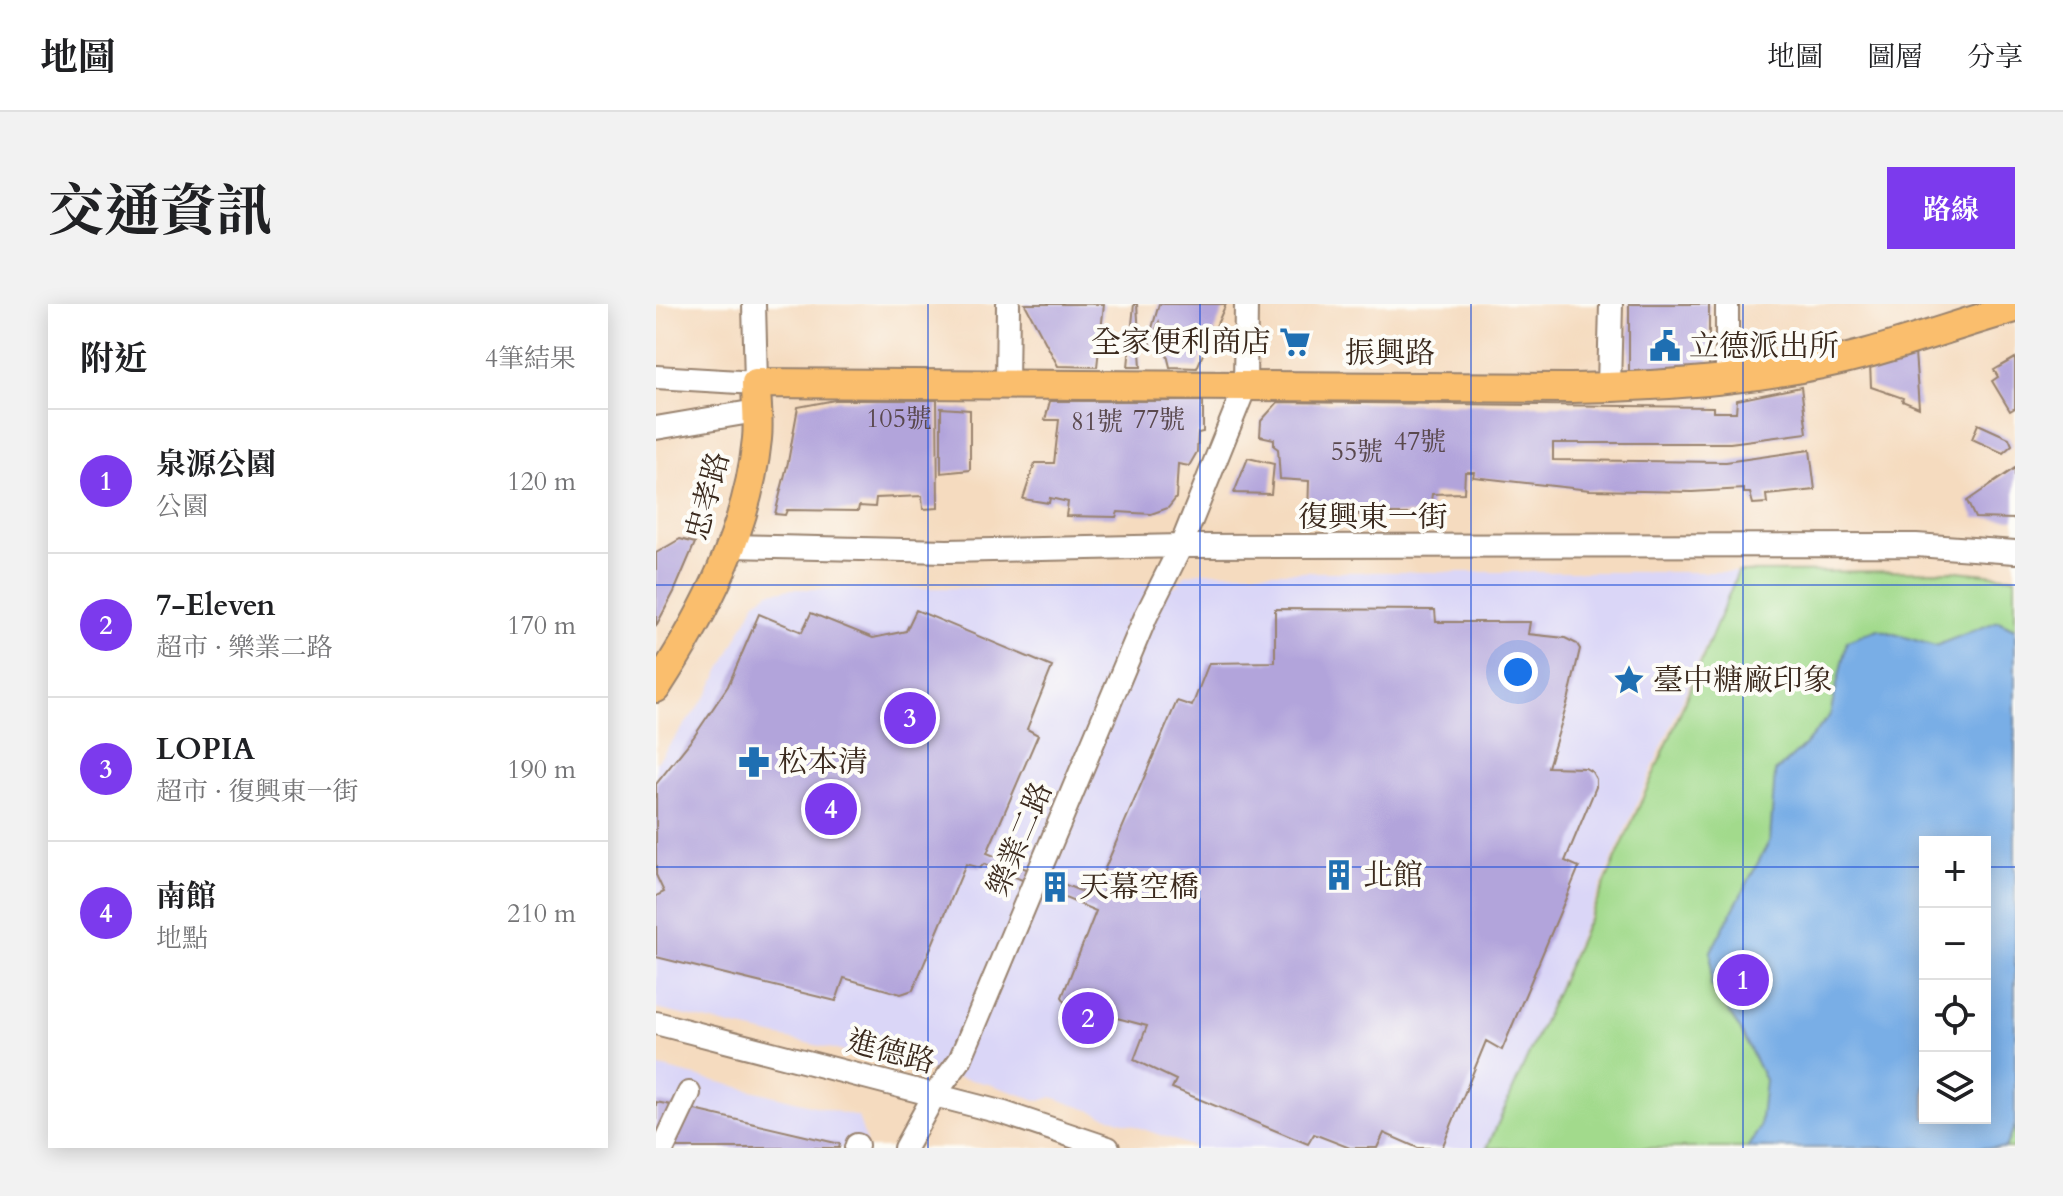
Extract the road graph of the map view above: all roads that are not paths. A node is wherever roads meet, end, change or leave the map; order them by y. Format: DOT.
graph roads {
  1 [pos="754,304"];
  2 [pos="1008,304"];
  3 [pos="1246,304"];
  4 [pos="1611,304"];
  5 [pos="1727,304"];
  6 [pos="2015,308"];
  7 [pos="1958,314"];
  8 [pos="656,377"];
  9 [pos="1727,378"];
  10 [pos="1007,385"];
  11 [pos="1245,387"];
  12 [pos="1609,387"];
  13 [pos="756,397"];
  14 [pos="656,428"];
  15 [pos="731,546"];
  16 [pos="1181,546"];
  17 [pos="2015,552"];
  18 [pos="656,688"];
  19 [pos="656,1023"];
  20 [pos="689,1093"];
  21 [pos="935,1094"];
  22 [pos="663,1148"];
  23 [pos="905,1148"];
  24 [pos="1108,1148"];
  1 -- 13 [label="street, 忠孝路"];
  2 -- 10 [label="street"];
  3 -- 11 [label="street"];
  4 -- 12 [label="street"];
  5 -- 9 [label="street"];
  6 -- 7 [label="main road, 振興路"];
  7 -- 9 [label="main road, 振興路"];
  8 -- 13 [label="street"];
  9 -- 12 [label="main road, 振興路"];
  10 -- 11 [label="main road, 振興路"];
  10 -- 13 [label="main road, 振興路"];
  11 -- 12 [label="main road, 振興路"];
  11 -- 16 [label="street, 樂業二路"];
  13 -- 14 [label="street, 振興路"];
  13 -- 15 [label="main road, 忠孝路"];
  15 -- 16 [label="street, 復興東一街"];
  15 -- 18 [label="main road, 忠孝路"];
  16 -- 17 [label="street, 復興東一街"];
  16 -- 21 [label="street, 樂業二路"];
  19 -- 21 [label="street, 進德路"];
  20 -- 22 [label="street"];
  21 -- 23 [label="street, 樂業二路"];
  21 -- 24 [label="street, 進德路"];
}
